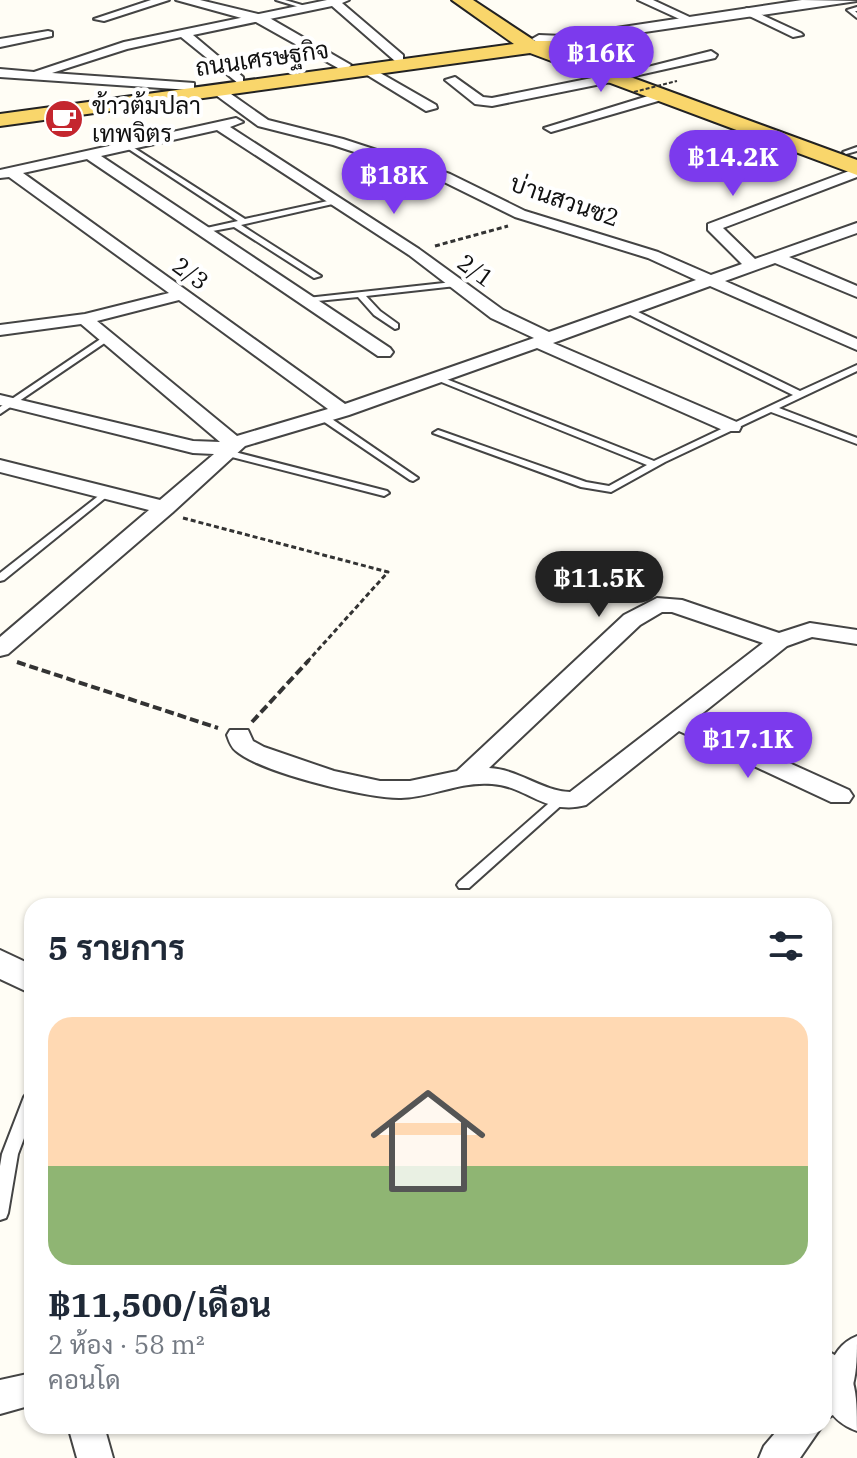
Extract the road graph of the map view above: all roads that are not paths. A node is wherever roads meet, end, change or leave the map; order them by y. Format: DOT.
graph roads {
  1 [pos="163,0"];
  2 [pos="183,0"];
  3 [pos="279,0"];
  4 [pos="461,0"];
  5 [pos="481,0"];
  6 [pos="644,0"];
  7 [pos="851,0"];
  8 [pos="339,1"];
  9 [pos="309,8"];
  10 [pos="857,9"];
  11 [pos="747,11"];
  12 [pos="857,16"];
  13 [pos="100,19"];
  14 [pos="261,19"];
  15 [pos="690,20"];
  16 [pos="183,33"];
  17 [pos="48,34"];
  18 [pos="797,35"];
  19 [pos="0,43"];
  20 [pos="540,43"];
  21 [pos="711,55"];
  22 [pos="399,58"];
  23 [pos="343,65"];
  24 [pos="368,70"];
  25 [pos="0,73"];
  26 [pos="39,73"];
  27 [pos="239,80"];
  28 [pos="451,80"];
  29 [pos="625,81"];
  30 [pos="190,86"];
  31 [pos="217,90"];
  32 [pos="661,96"];
  33 [pos="431,108"];
  34 [pos="0,112"];
  35 [pos="251,117"];
  36 [pos="0,120"];
  37 [pos="221,127"];
  38 [pos="551,128"];
  39 [pos="126,145"];
  40 [pos="87,153"];
  41 [pos="855,159"];
  42 [pos="6,173"];
  43 [pos="334,201"];
  44 [pos="239,223"];
  45 [pos="205,231"];
  46 [pos="854,232"];
  47 [pos="775,257"];
  48 [pos="753,266"];
  49 [pos="317,276"];
  50 [pos="711,280"];
  51 [pos="453,284"];
  52 [pos="857,292"];
  53 [pos="180,295"];
  54 [pos="361,295"];
  55 [pos="307,300"];
  56 [pos="627,310"];
  57 [pos="85,319"];
  58 [pos="395,326"];
  59 [pos="0,330"];
  60 [pos="108,338"];
  61 [pos="542,340"];
  62 [pos="857,345"];
  63 [pos="384,352"];
  64 [pos="857,368"];
  65 [pos="438,379"];
  66 [pos="801,395"];
  67 [pos="4,405"];
  68 [pos="772,409"];
  69 [pos="343,411"];
  70 [pos="323,417"];
  71 [pos="732,427"];
  72 [pos="438,433"];
  73 [pos="857,441"];
  74 [pos="231,449"];
  75 [pos="653,464"];
  76 [pos="3,469"];
  77 [pos="413,478"];
  78 [pos="106,493"];
  79 [pos="384,493"];
  80 [pos="164,510"];
  81 [pos="0,578"];
  82 [pos="857,637"];
  83 [pos="779,641"];
  84 [pos="8,655"];
  85 [pos="677,721"];
  86 [pos="239,735"];
  87 [pos="466,776"];
  88 [pos="840,796"];
  89 [pos="560,800"];
  90 [pos="464,885"];
  91 [pos="0,963"];
  92 [pos="24,976"];
  93 [pos="24,1118"];
  94 [pos="0,1213"];
  95 [pos="24,1391"];
  96 [pos="0,1397"];
  97 [pos="88,1434"];
  98 [pos="797,1434"];
  99 [pos="95,1458"];
  100 [pos="777,1458"];
  1 -- 13 [label="street"];
  2 -- 14 [label="street"];
  3 -- 9 [label="lane"];
  4 -- 20 [label="main road"];
  5 -- 20 [label="main road"];
  6 -- 15 [label="street"];
  7 -- 11 [label="street"];
  8 -- 9 [label="street"];
  8 -- 22 [label="street"];
  9 -- 14 [label="street"];
  10 -- 12 [label="lane"];
  11 -- 15 [label="street"];
  11 -- 18 [label="street"];
  14 -- 16 [label="street"];
  14 -- 23 [label="street"];
  15 -- 20 [label="street"];
  16 -- 26 [label="street"];
  16 -- 27 [label="street"];
  17 -- 19 [label="street"];
  20 -- 22 [label="main road, ถนนเศรษฐกิจ"];
  20 -- 24 [label="main road, ถนนเศรษฐกิจ"];
  20 -- 29 [label="main road"];
  21 -- 29 [label="street"];
  22 -- 23 [label="main road, ถนนเศรษฐกิจ"];
  23 -- 27 [label="main road, ถนนเศรษฐกิจ"];
  24 -- 31 [label="main road, ถนนเศรษฐกิจ"];
  24 -- 33 [label="street"];
  25 -- 26 [label="street"];
  26 -- 30 [label="street"];
  27 -- 30 [label="main road, ถนนเศรษฐกิจ"];
  28 -- 29 [label="street"];
  29 -- 32 [label="main road"];
  29 -- 41 [label="main road"];
  30 -- 34 [label="main road, ถนนเศรษฐกิจ"];
  31 -- 35 [label="street"];
  31 -- 36 [label="main road, ถนนเศรษฐกิจ"];
  32 -- 38 [label="street"];
  32 -- 41 [label="main road"];
  35 -- 37 [label="street"];
  35 -- 50 [label="street, บ่านสวนซ2"];
  37 -- 39 [label="street"];
  37 -- 43 [label="street, 2/1"];
  39 -- 40 [label="street"];
  39 -- 44 [label="lane"];
  40 -- 42 [label="street"];
  40 -- 45 [label="street"];
  41 -- 48 [label="street"];
  42 -- 53 [label="street, 2/3"];
  43 -- 44 [label="lane"];
  43 -- 51 [label="street, 2/1"];
  44 -- 45 [label="lane"];
  44 -- 49 [label="lane"];
  45 -- 55 [label="street"];
  46 -- 47 [label="street"];
  47 -- 48 [label="street"];
  47 -- 52 [label="street"];
  48 -- 50 [label="street"];
  50 -- 56 [label="street"];
  50 -- 62 [label="street, บ่านสวนซ2"];
  51 -- 54 [label="lane"];
  51 -- 61 [label="street, 2/1"];
  53 -- 57 [label="street"];
  53 -- 69 [label="street, 2/3"];
  54 -- 55 [label="lane"];
  54 -- 58 [label="lane"];
  55 -- 63 [label="street"];
  56 -- 61 [label="street"];
  56 -- 66 [label="lane"];
  57 -- 59 [label="street"];
  57 -- 60 [label="street"];
  60 -- 67 [label="lane"];
  60 -- 74 [label="street"];
  61 -- 65 [label="street"];
  61 -- 71 [label="street, 2/1"];
  64 -- 66 [label="lane"];
  65 -- 69 [label="street"];
  65 -- 75 [label="lane"];
  66 -- 68 [label="lane"];
  67 -- 74 [label="street"];
  68 -- 71 [label="lane"];
  68 -- 73 [label="lane"];
  69 -- 70 [label="street"];
  70 -- 74 [label="street"];
  70 -- 77 [label="lane"];
  71 -- 75 [label="lane"];
  72 -- 75 [label="lane"];
  74 -- 79 [label="lane"];
  74 -- 80 [label="street"];
  76 -- 78 [label="street"];
  78 -- 80 [label="street"];
  78 -- 81 [label="lane"];
  80 -- 84 [label="street"];
  82 -- 83 [label="street"];
  83 -- 85 [label="street"];
  83 -- 87 [label="street"];
  85 -- 88 [label="street"];
  85 -- 89 [label="street"];
  86 -- 87 [label="street"];
  87 -- 89 [label="street"];
  89 -- 90 [label="lane"];
  91 -- 92 [label="street"];
  93 -- 94 [label="lane"];
  95 -- 96 [label="street"];
  97 -- 99 [label="street"];
  98 -- 100 [label="street"];
}
